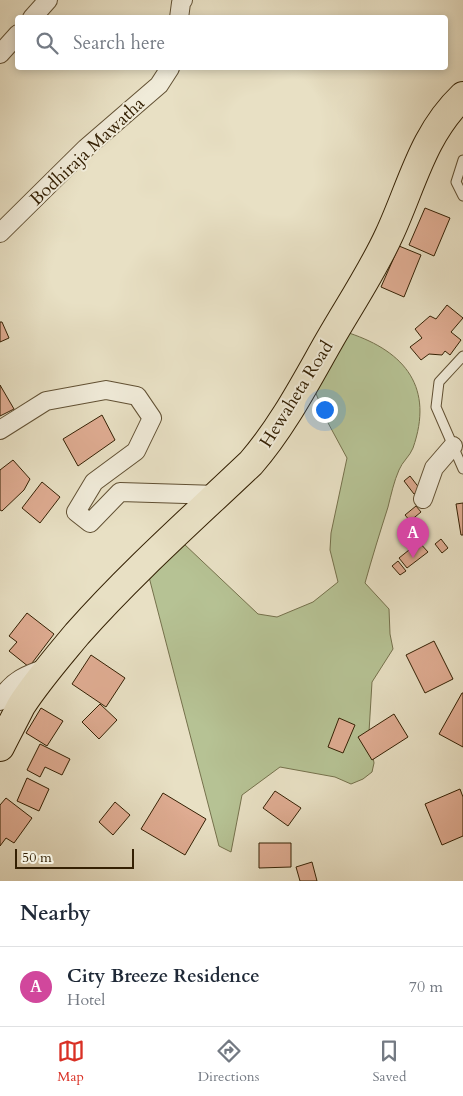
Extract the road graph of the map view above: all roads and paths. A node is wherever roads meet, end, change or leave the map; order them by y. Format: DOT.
graph roads {
  1 [pos="48,0"];
  2 [pos="183,0"];
  3 [pos="35,15"];
  4 [pos="179,15"];
  5 [pos="15,37"];
  6 [pos="0,54"];
  7 [pos="169,70"];
  8 [pos="463,96"];
  9 [pos="463,160"];
  10 [pos="463,196"];
  11 [pos="0,233"];
  12 [pos="463,356"];
  13 [pos="0,430"];
  14 [pos="453,446"];
  15 [pos="463,469"];
  16 [pos="218,495"];
  17 [pos="423,499"];
  18 [pos="50,667"];
  19 [pos="0,701"];
  20 [pos="0,747"];
  1 -- 3 [label="street"];
  2 -- 4 [label="street"];
  5 -- 6 [label="street"];
  7 -- 11 [label="street, Bodhiraja Mawatha"];
  8 -- 16 [label="highway, Hewaheta Road"];
  9 -- 10 [label="lane"];
  12 -- 14 [label="lane"];
  13 -- 16 [label="street"];
  14 -- 15 [label="lane"];
  14 -- 17 [label="street"];
  16 -- 18 [label="highway, Hewaheta Road"];
  18 -- 19 [label="street"];
  18 -- 20 [label="highway, Hewaheta Road"];
}
